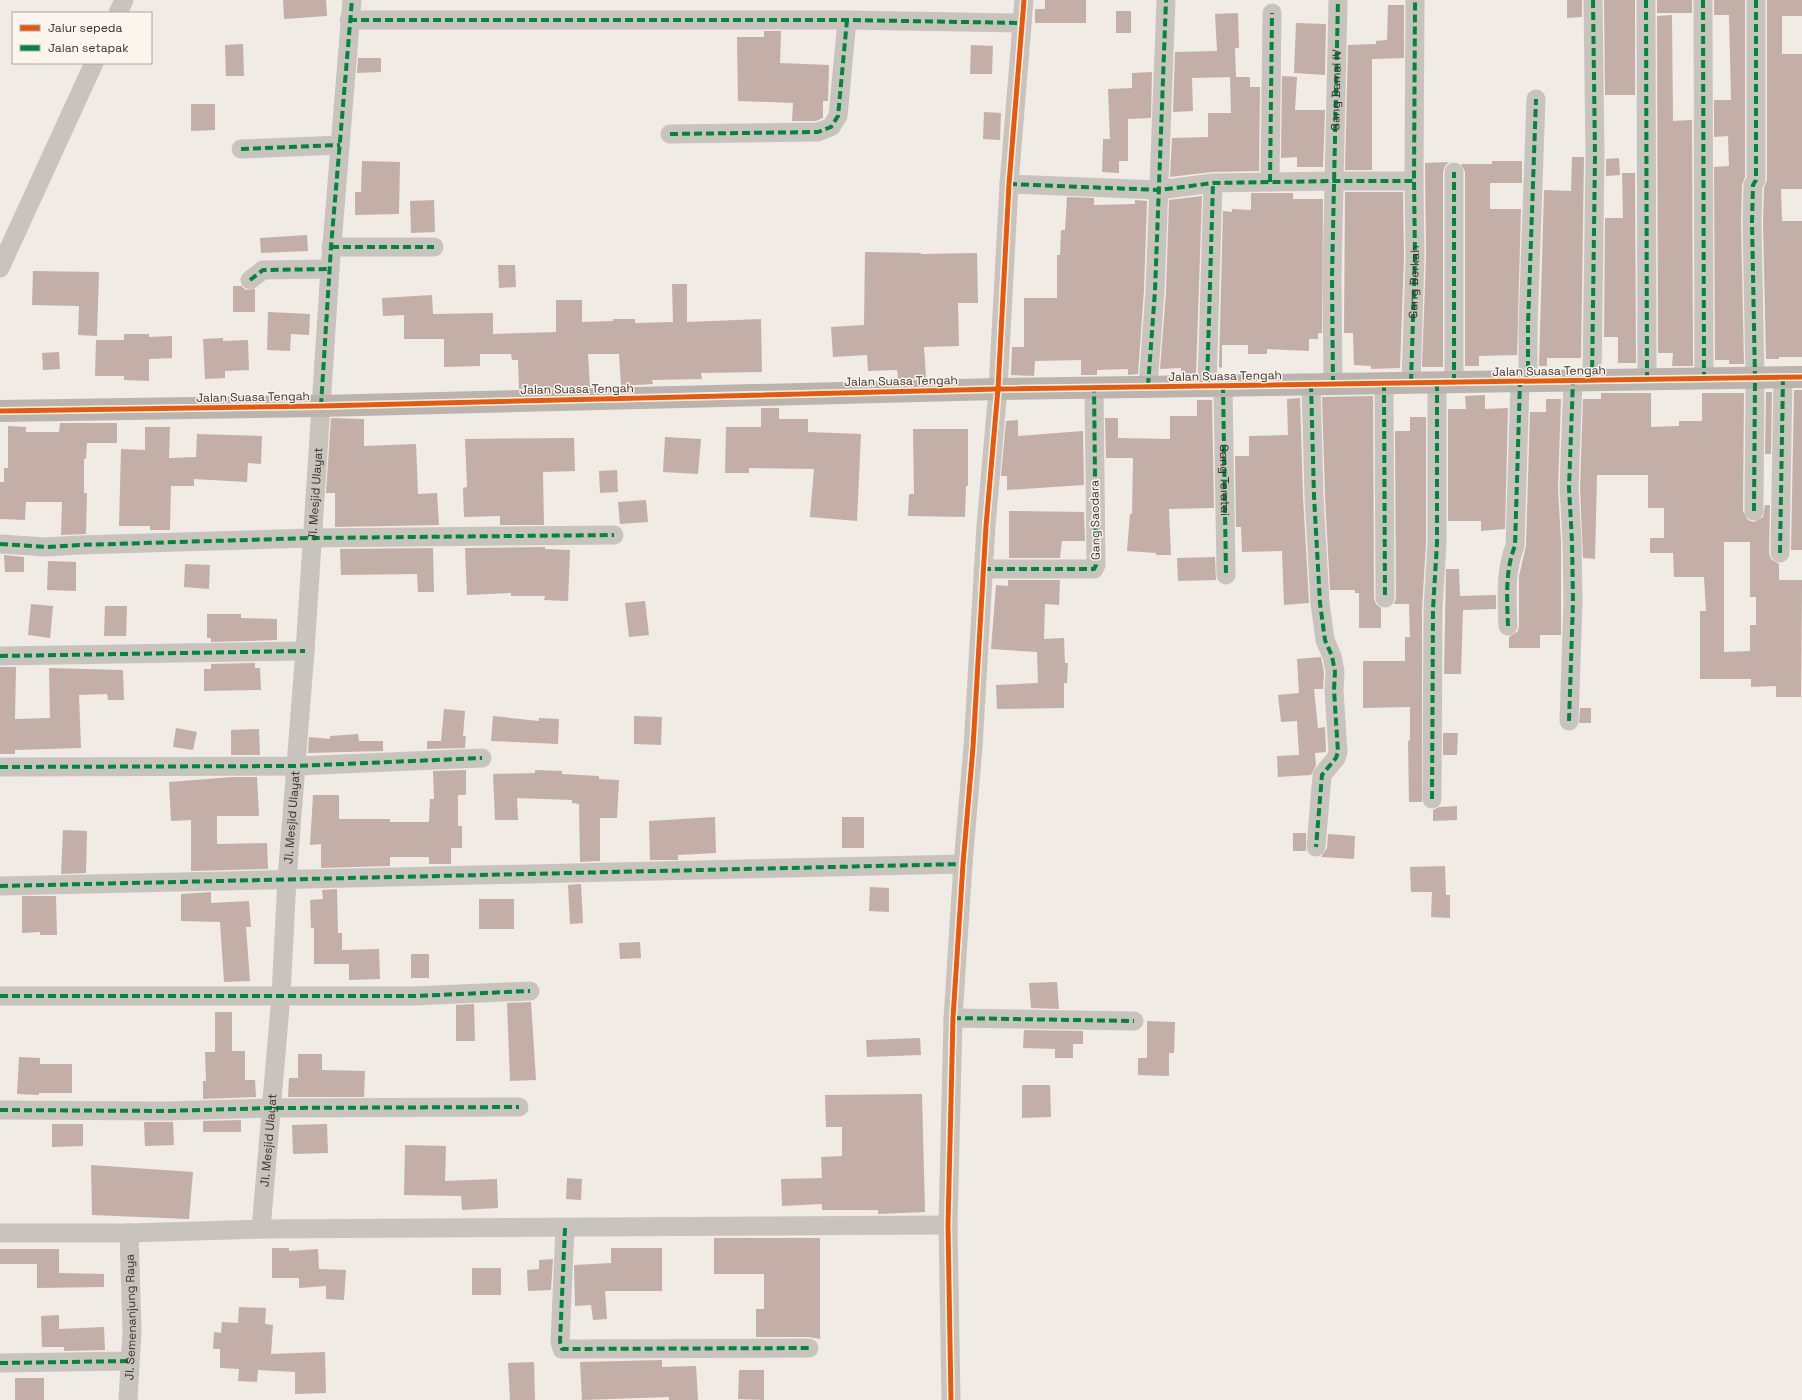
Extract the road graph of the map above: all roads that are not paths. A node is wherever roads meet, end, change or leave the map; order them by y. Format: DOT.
graph roads {
  1 [pos="124,0"];
  2 [pos="352,0"];
  3 [pos="1024,0"];
  4 [pos="1166,0"];
  5 [pos="1338,0"];
  6 [pos="1415,0"];
  7 [pos="1593,0"];
  8 [pos="1646,0"];
  9 [pos="1703,0"];
  10 [pos="1756,0"];
  11 [pos="118,12"];
  12 [pos="1272,13"];
  13 [pos="349,20"];
  14 [pos="847,20"];
  15 [pos="1022,23"];
  16 [pos="94,64"];
  17 [pos="1536,99"];
  18 [pos="670,134"];
  19 [pos="340,145"];
  20 [pos="240,149"];
  21 [pos="1454,172"];
  22 [pos="1335,181"];
  23 [pos="1414,181"];
  24 [pos="1270,182"];
  25 [pos="1213,183"];
  26 [pos="1008,184"];
  27 [pos="1160,190"];
  28 [pos="332,247"];
  29 [pos="434,247"];
  30 [pos="0,268"];
  31 [pos="330,269"];
  32 [pos="250,280"];
  33 [pos="1792,377"];
  34 [pos="1704,378"];
  35 [pos="1755,378"];
  36 [pos="1647,379"];
  37 [pos="1582,380"];
  38 [pos="1524,381"];
  39 [pos="1411,382"];
  40 [pos="1445,382"];
  41 [pos="1384,383"];
  42 [pos="1311,384"];
  43 [pos="1332,384"];
  44 [pos="1215,385"];
  45 [pos="1148,386"];
  46 [pos="1094,387"];
  47 [pos="998,389"];
  48 [pos="321,406"];
  49 [pos="0,411"];
  50 [pos="1754,511"];
  51 [pos="614,535"];
  52 [pos="311,538"];
  53 [pos="0,544"];
  54 [pos="1780,553"];
  55 [pos="991,569"];
  56 [pos="1226,575"];
  57 [pos="1385,598"];
  58 [pos="1508,626"];
  59 [pos="305,651"];
  60 [pos="0,656"];
  61 [pos="1569,721"];
  62 [pos="482,758"];
  63 [pos="296,766"];
  64 [pos="0,768"];
  65 [pos="1432,799"];
  66 [pos="1316,847"];
  67 [pos="963,864"];
  68 [pos="288,879"];
  69 [pos="0,886"];
  70 [pos="530,991"];
  71 [pos="282,995"];
  72 [pos="0,996"];
  73 [pos="953,1018"];
  74 [pos="1134,1021"];
  75 [pos="519,1107"];
  76 [pos="271,1108"];
  77 [pos="0,1110"];
  78 [pos="948,1225"];
  79 [pos="565,1228"];
  80 [pos="261,1230"];
  81 [pos="0,1233"];
  82 [pos="129,1234"];
  83 [pos="809,1348"];
  84 [pos="129,1361"];
  85 [pos="0,1363"];
  86 [pos="128,1400"];
  87 [pos="951,1400"];
  1 -- 11 [label="street"];
  2 -- 13 [label="street, Jl. Mesjid Ulayat"];
  3 -- 15 [label="street"];
  4 -- 27 [label="street"];
  5 -- 22 [label="street, Gang Damai IV"];
  6 -- 23 [label="street, Gang Berkah"];
  7 -- 37 [label="street"];
  8 -- 36 [label="street"];
  9 -- 34 [label="street"];
  10 -- 35 [label="street"];
  12 -- 24 [label="street"];
  13 -- 14 [label="street"];
  13 -- 19 [label="street, Jl. Mesjid Ulayat"];
  14 -- 15 [label="street"];
  14 -- 18 [label="street"];
  15 -- 26 [label="street"];
  16 -- 30 [label="street"];
  17 -- 38 [label="street"];
  19 -- 20 [label="street"];
  19 -- 28 [label="street, Jl. Mesjid Ulayat"];
  21 -- 40 [label="street"];
  22 -- 23 [label="street"];
  22 -- 24 [label="street"];
  22 -- 43 [label="street, Gang Damai IV"];
  23 -- 39 [label="street, Gang Berkah"];
  24 -- 25 [label="street"];
  25 -- 27 [label="street"];
  25 -- 44 [label="street, Gang Teratai"];
  26 -- 27 [label="street"];
  26 -- 47 [label="street"];
  27 -- 45 [label="street"];
  28 -- 29 [label="street"];
  28 -- 31 [label="street, Jl. Mesjid Ulayat"];
  31 -- 32 [label="street"];
  31 -- 48 [label="street, Jl. Mesjid Ulayat"];
  33 -- 35 [label="street, Jalan Suasa Tengah"];
  33 -- 54 [label="street"];
  34 -- 35 [label="street, Jalan Suasa Tengah"];
  34 -- 36 [label="street, Jalan Suasa Tengah"];
  35 -- 50 [label="street"];
  36 -- 37 [label="street, Jalan Suasa Tengah"];
  37 -- 38 [label="street, Jalan Suasa Tengah"];
  37 -- 61 [label="street"];
  38 -- 40 [label="street, Jalan Suasa Tengah"];
  38 -- 58 [label="street"];
  39 -- 40 [label="street, Jalan Suasa Tengah"];
  39 -- 41 [label="street, Jalan Suasa Tengah"];
  40 -- 65 [label="street"];
  41 -- 43 [label="street, Jalan Suasa Tengah"];
  41 -- 57 [label="street"];
  42 -- 43 [label="street, Jalan Suasa Tengah"];
  42 -- 44 [label="street, Jalan Suasa Tengah"];
  42 -- 66 [label="street"];
  44 -- 45 [label="street, Jalan Suasa Tengah"];
  44 -- 56 [label="street, Gang Teratai"];
  45 -- 46 [label="street, Jalan Suasa Tengah"];
  46 -- 47 [label="street, Jalan Suasa Tengah"];
  46 -- 55 [label="street, Gang Saodara"];
  47 -- 48 [label="street, Jalan Suasa Tengah"];
  47 -- 55 [label="street"];
  48 -- 49 [label="street, Jalan Suasa Tengah"];
  48 -- 52 [label="street, Jl. Mesjid Ulayat"];
  51 -- 52 [label="street"];
  52 -- 53 [label="street"];
  52 -- 59 [label="street, Jl. Mesjid Ulayat"];
  55 -- 67 [label="street"];
  59 -- 60 [label="street"];
  59 -- 63 [label="street, Jl. Mesjid Ulayat"];
  62 -- 63 [label="street"];
  63 -- 64 [label="street"];
  63 -- 68 [label="street, Jl. Mesjid Ulayat"];
  67 -- 68 [label="street"];
  67 -- 73 [label="street"];
  68 -- 69 [label="street"];
  68 -- 71 [label="street, Jl. Mesjid Ulayat"];
  70 -- 71 [label="street"];
  71 -- 72 [label="street"];
  71 -- 76 [label="street, Jl. Mesjid Ulayat"];
  73 -- 74 [label="street"];
  73 -- 78 [label="street"];
  75 -- 76 [label="street"];
  76 -- 77 [label="street"];
  76 -- 80 [label="street, Jl. Mesjid Ulayat"];
  78 -- 79 [label="street"];
  78 -- 87 [label="street"];
  79 -- 80 [label="street"];
  79 -- 83 [label="street"];
  80 -- 82 [label="street"];
  81 -- 82 [label="street"];
  82 -- 84 [label="street, Jl. Semenanjung Raya"];
  84 -- 85 [label="street"];
  84 -- 86 [label="street, Jl. Semenanjung Raya"];
}
